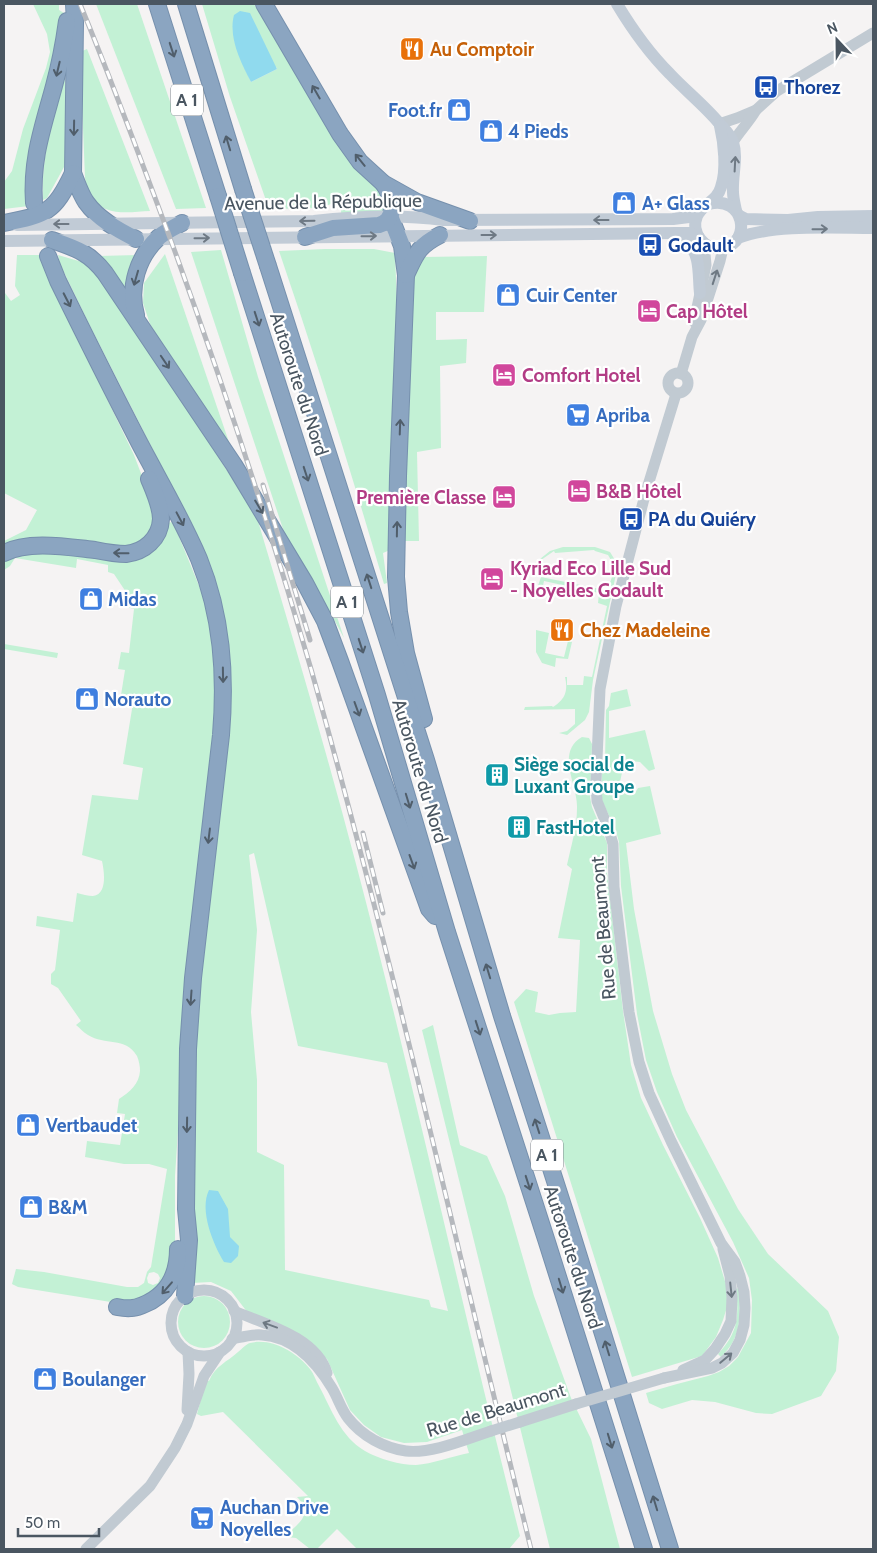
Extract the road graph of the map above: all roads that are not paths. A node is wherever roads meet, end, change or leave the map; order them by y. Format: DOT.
graph roads {
  1 [pos="69,4"];
  2 [pos="74,4"];
  3 [pos="157,4"];
  4 [pos="186,4"];
  5 [pos="264,4"];
  6 [pos="617,4"];
  7 [pos="873,33"];
  8 [pos="756,110"];
  9 [pos="719,124"];
  10 [pos="733,142"];
  11 [pos="73,173"];
  12 [pos="382,183"];
  13 [pos="34,203"];
  14 [pos="705,207"];
  15 [pos="738,214"];
  16 [pos="390,216"];
  17 [pos="873,216"];
  18 [pos="470,220"];
  19 [pos="182,223"];
  20 [pos="4,224"];
  21 [pos="109,224"];
  22 [pos="873,228"];
  23 [pos="676,233"];
  24 [pos="440,235"];
  25 [pos="399,236"];
  26 [pos="304,237"];
  27 [pos="738,238"];
  28 [pos="136,239"];
  29 [pos="158,239"];
  30 [pos="701,239"];
  31 [pos="4,241"];
  32 [pos="50,248"];
  33 [pos="723,248"];
  34 [pos="406,275"];
  35 [pos="700,293"];
  36 [pos="138,322"];
  37 [pos="692,337"];
  38 [pos="141,446"];
  39 [pos="4,553"];
  40 [pos="426,760"];
  41 [pos="447,932"];
  42 [pos="186,1209"];
  43 [pos="721,1243"];
  44 [pos="185,1296"];
  45 [pos="117,1307"];
  46 [pos="234,1310"];
  47 [pos="232,1339"];
  48 [pos="188,1352"];
  49 [pos="220,1352"];
  50 [pos="664,1378"];
  51 [pos="332,1390"];
  52 [pos="187,1424"];
  53 [pos="86,1549"];
  54 [pos="644,1549"];
  55 [pos="670,1549"];
  1 -- 13 [label="highway, one-way"];
  2 -- 11 [label="highway, one-way"];
  3 -- 41 [label="highway, Autoroute du Nord / A 1, one-way, bridge"];
  40 -- 4 [label="highway, Autoroute du Nord / A 1, one-way, bridge"];
  12 -- 5 [label="highway, one-way"];
  6 -- 9 [label="main road"];
  7 -- 8 [label="street"];
  8 -- 9 [label="street"];
  8 -- 10 [label="street"];
  9 -- 10 [label="main road"];
  9 -- 14 [label="main road"];
  15 -- 10 [label="main road, one-way"];
  11 -- 20 [label="highway"];
  11 -- 21 [label="highway"];
  12 -- 16 [label="highway"];
  12 -- 18 [label="highway"];
  14 -- 15 [label="main road"];
  14 -- 18 [label="main road, Avenue de la République, one-way"];
  14 -- 30 [label="main road"];
  15 -- 17 [label="main road"];
  15 -- 27 [label="main road"];
  16 -- 18 [label="main road, Avenue de la République"];
  16 -- 19 [label="main road, Avenue de la République, one-way"];
  16 -- 25 [label="highway"];
  16 -- 26 [label="highway"];
  19 -- 21 [label="main road, Avenue de la République"];
  19 -- 29 [label="highway"];
  21 -- 20 [label="main road, Avenue de la République, one-way"];
  21 -- 28 [label="highway"];
  27 -- 22 [label="main road, one-way"];
  24 -- 23 [label="main road, Avenue de la République, one-way"];
  23 -- 30 [label="main road, Avenue de la République"];
  23 -- 35 [label="main road"];
  24 -- 25 [label="main road, Avenue de la République"];
  24 -- 34 [label="highway"];
  26 -- 25 [label="main road, Avenue de la République, one-way"];
  25 -- 34 [label="highway"];
  29 -- 26 [label="main road, Avenue de la République, one-way"];
  27 -- 33 [label="main road"];
  28 -- 29 [label="main road, Avenue de la République"];
  28 -- 32 [label="main road, Avenue de la République"];
  29 -- 36 [label="highway, one-way"];
  30 -- 33 [label="main road"];
  30 -- 35 [label="street"];
  31 -- 32 [label="main road, Avenue de la République"];
  32 -- 36 [label="highway"];
  32 -- 38 [label="highway, one-way"];
  37 -- 33 [label="street, one-way"];
  40 -- 34 [label="highway, one-way"];
  35 -- 37 [label="street"];
  36 -- 41 [label="highway, one-way"];
  37 -- 43 [label="street, Rue de Beaumont"];
  38 -- 39 [label="highway, one-way"];
  38 -- 42 [label="highway, one-way"];
  55 -- 40 [label="highway, Autoroute du Nord / A 1, one-way"];
  41 -- 54 [label="highway, Autoroute du Nord / A 1, one-way"];
  42 -- 44 [label="highway"];
  42 -- 45 [label="highway, one-way"];
  43 -- 50 [label="street, Rue de Beaumont, one-way"];
  50 -- 43 [label="street, Rue de Beaumont, one-way"];
  44 -- 46 [label="street"];
  44 -- 48 [label="street"];
  46 -- 47 [label="street"];
  51 -- 46 [label="street, Rue de Beaumont, one-way"];
  47 -- 49 [label="street"];
  47 -- 51 [label="street, Rue de Beaumont"];
  48 -- 49 [label="street"];
  48 -- 52 [label="street"];
  49 -- 52 [label="street"];
  50 -- 51 [label="street, Rue de Beaumont, bridge"];
  52 -- 53 [label="street"];
}
